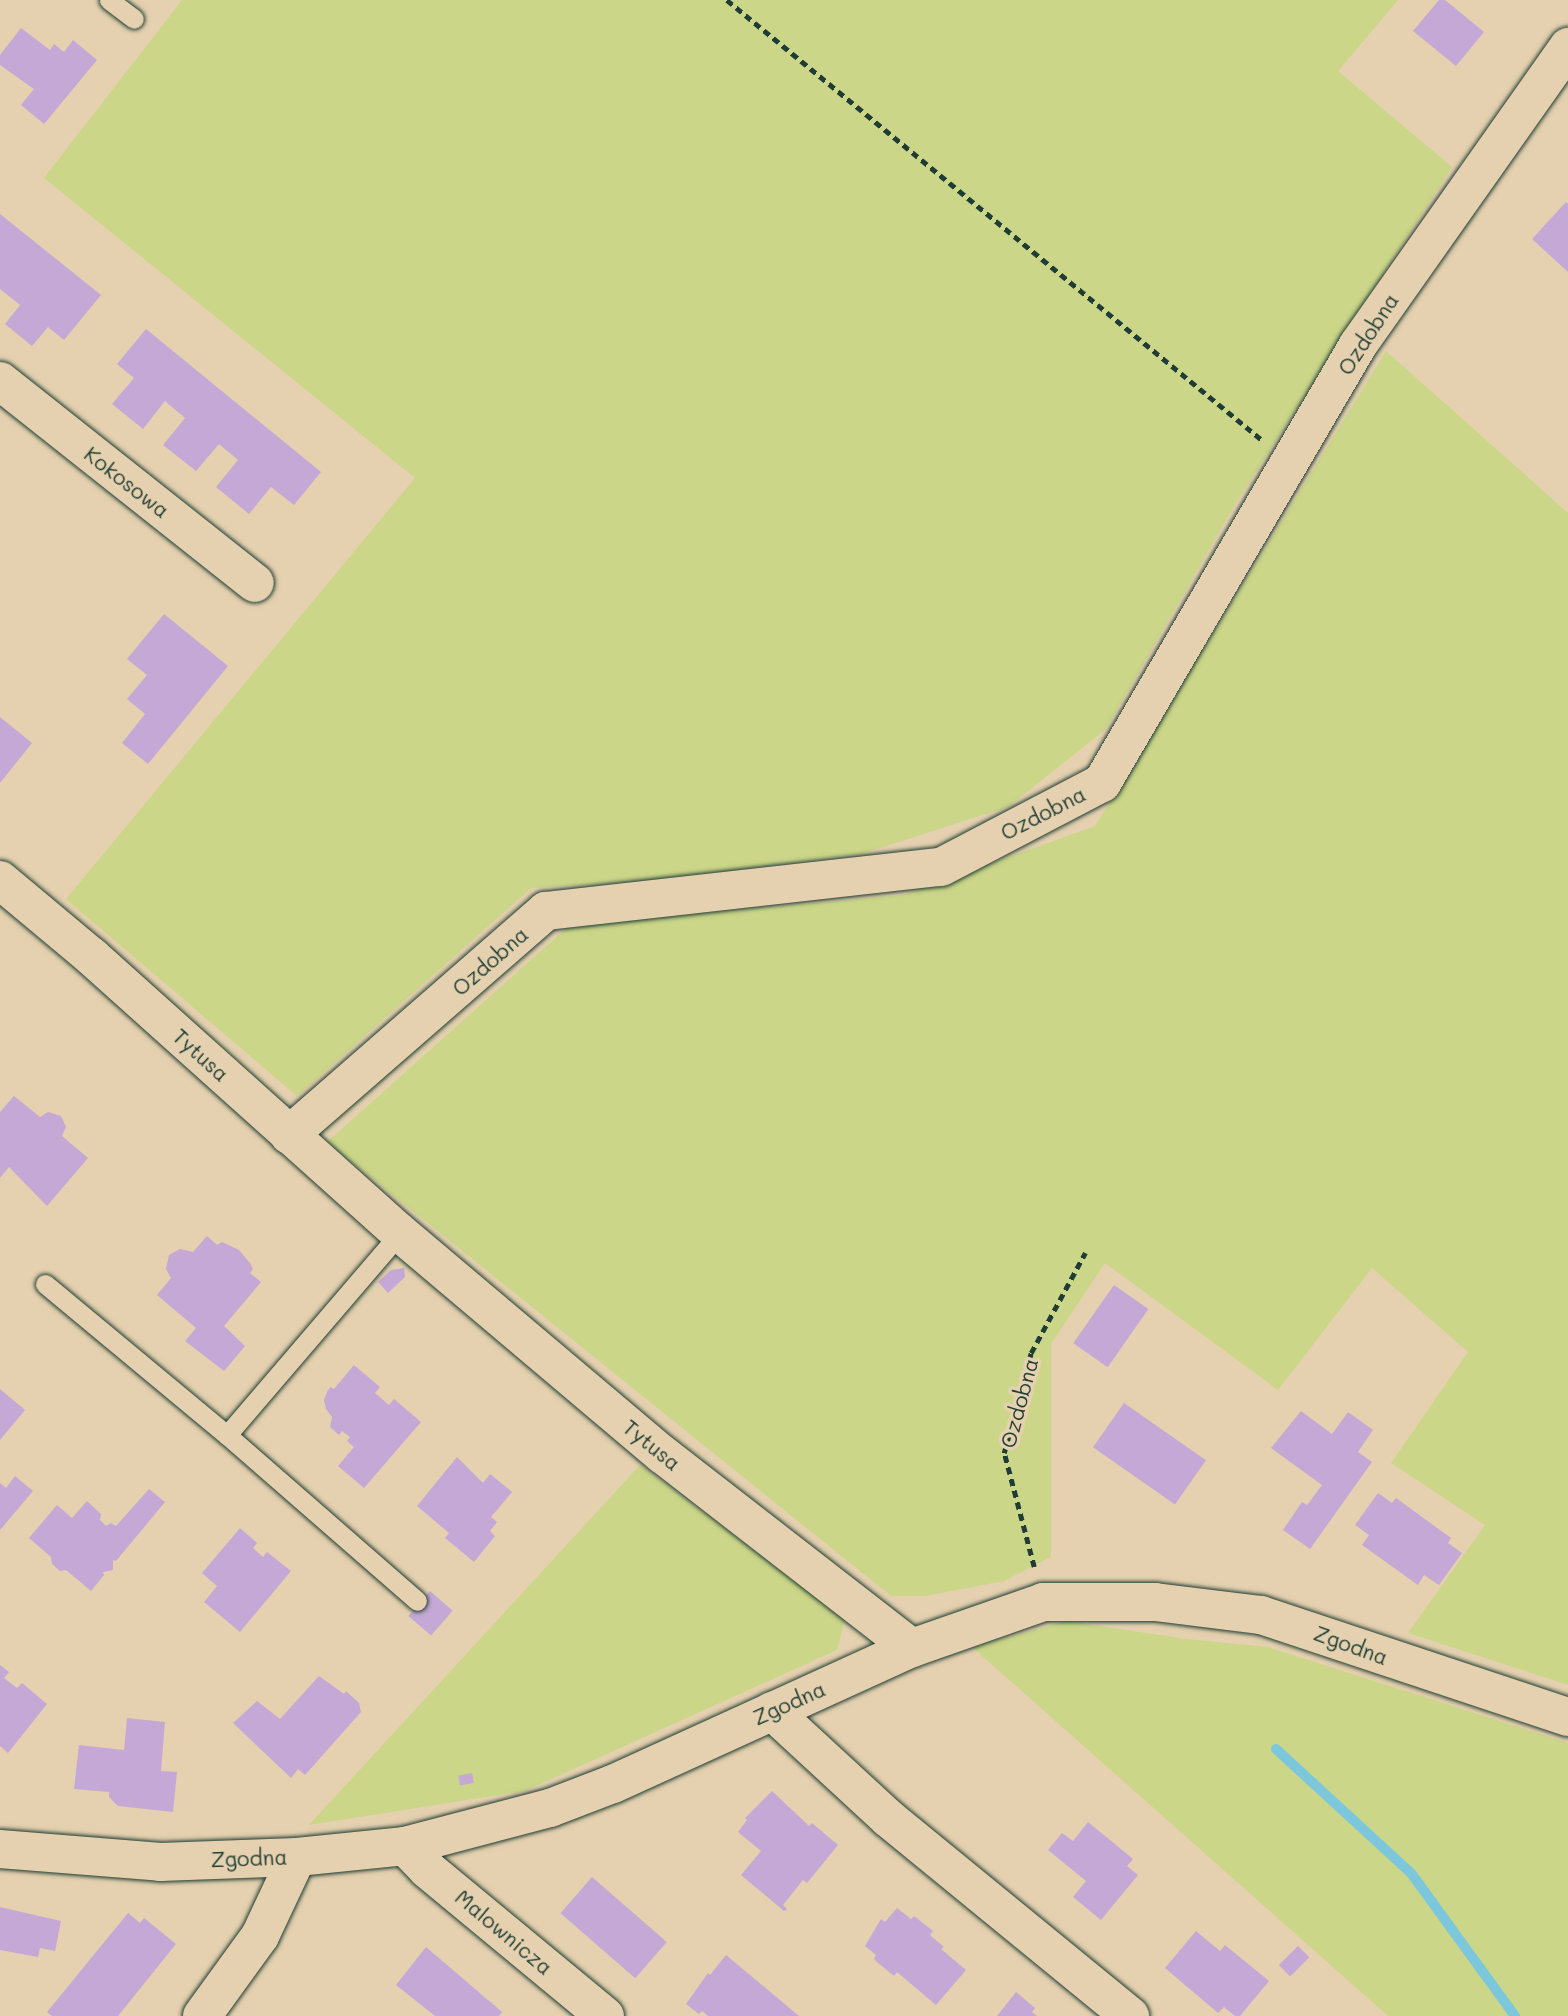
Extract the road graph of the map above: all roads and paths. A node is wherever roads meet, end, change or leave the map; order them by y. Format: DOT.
graph roads {
  1 [pos="109,0"];
  2 [pos="727,0"];
  3 [pos="134,19"];
  4 [pos="1561,70"];
  5 [pos="0,381"];
  6 [pos="1290,463"];
  7 [pos="255,583"];
  8 [pos="0,880"];
  9 [pos="289,1135"];
  10 [pos="400,1233"];
  11 [pos="1085,1254"];
  12 [pos="45,1283"];
  13 [pos="227,1435"];
  14 [pos="417,1601"];
  15 [pos="1043,1602"];
  16 [pos="912,1648"];
  17 [pos="772,1711"];
  18 [pos="1568,1717"];
  19 [pos="2,1844"];
  20 [pos="405,1846"];
  21 [pos="297,1857"];
  22 [pos="202,2016"];
  23 [pos="605,2016"];
  24 [pos="1130,2016"];
  1 -- 3 [label="lane"];
  2 -- 6 [label="path"];
  4 -- 6 [label="street, Ozdobna"];
  5 -- 7 [label="street, Kokosowa"];
  6 -- 9 [label="street, Ozdobna"];
  8 -- 9 [label="street, Tytusa"];
  9 -- 10 [label="street, Tytusa"];
  10 -- 13 [label="lane"];
  10 -- 16 [label="street, Tytusa"];
  11 -- 15 [label="path, Ozdobna"];
  12 -- 13 [label="lane"];
  13 -- 14 [label="lane"];
  15 -- 16 [label="street, Zgodna"];
  15 -- 18 [label="street, Zgodna"];
  16 -- 17 [label="street, Zgodna"];
  17 -- 20 [label="street, Zgodna"];
  17 -- 24 [label="street"];
  19 -- 21 [label="street, Zgodna"];
  20 -- 21 [label="street, Zgodna"];
  20 -- 23 [label="street, Malownicza"];
  21 -- 22 [label="street"];
}
